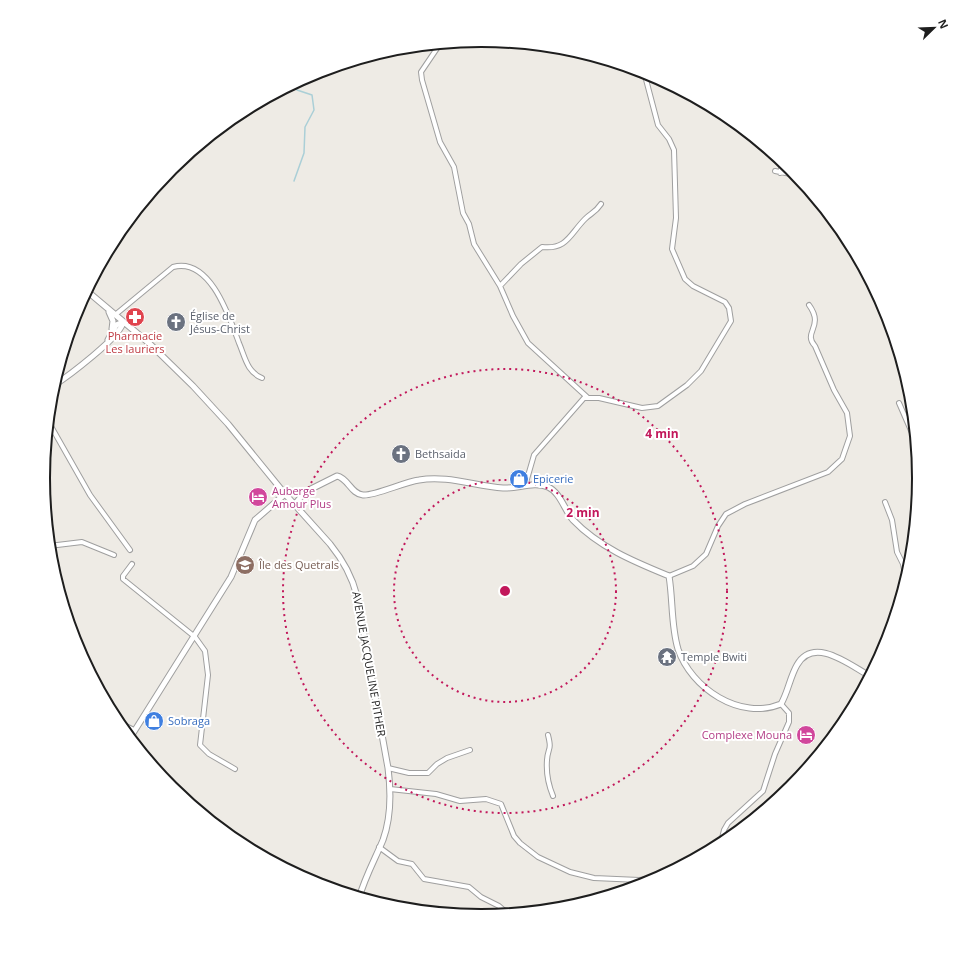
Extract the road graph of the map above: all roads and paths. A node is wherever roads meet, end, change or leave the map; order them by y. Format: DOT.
graph roads {
  1 [pos="436,50"];
  2 [pos="646,80"];
  3 [pos="781,168"];
  4 [pos="775,171"];
  5 [pos="780,173"];
  6 [pos="787,174"];
  7 [pos="601,204"];
  8 [pos="500,286"];
  9 [pos="91,295"];
  10 [pos="809,305"];
  11 [pos="108,309"];
  12 [pos="115,315"];
  13 [pos="123,322"];
  14 [pos="114,333"];
  15 [pos="137,333"];
  16 [pos="262,378"];
  17 [pos="61,380"];
  18 [pos="587,397"];
  19 [pos="899,403"];
  20 [pos="910,427"];
  21 [pos="52,428"];
  22 [pos="525,486"];
  23 [pos="285,494"];
  24 [pos="885,502"];
  25 [pos="295,504"];
  26 [pos="55,545"];
  27 [pos="130,550"];
  28 [pos="114,555"];
  29 [pos="132,564"];
  30 [pos="903,566"];
  31 [pos="669,576"];
  32 [pos="195,637"];
  33 [pos="866,674"];
  34 [pos="780,704"];
  35 [pos="129,728"];
  36 [pos="134,730"];
  37 [pos="548,735"];
  38 [pos="470,750"];
  39 [pos="388,768"];
  40 [pos="235,769"];
  41 [pos="390,788"];
  42 [pos="553,796"];
  43 [pos="723,836"];
  44 [pos="379,847"];
  45 [pos="639,880"];
  46 [pos="361,893"];
  47 [pos="503,909"];
  1 -- 8 [label="street"];
  2 -- 18 [label="street"];
  3 -- 5 [label="street"];
  4 -- 5 [label="street"];
  5 -- 6 [label="street"];
  7 -- 8 [label="street"];
  8 -- 18 [label="street"];
  9 -- 11 [label="street, AVENUE JACQUELINE PITHER"];
  10 -- 31 [label="street"];
  11 -- 12 [label="street, AVENUE JACQUELINE PITHER"];
  11 -- 14 [label="street"];
  12 -- 13 [label="street, AVENUE JACQUELINE PITHER"];
  12 -- 16 [label="street"];
  13 -- 14 [label="street"];
  13 -- 15 [label="street, AVENUE JACQUELINE PITHER"];
  14 -- 15 [label="street"];
  14 -- 17 [label="street"];
  15 -- 23 [label="street, AVENUE JACQUELINE PITHER"];
  18 -- 22 [label="street"];
  19 -- 20 [label="street"];
  21 -- 27 [label="street"];
  22 -- 25 [label="street"];
  22 -- 31 [label="street"];
  23 -- 25 [label="street, AVENUE JACQUELINE PITHER"];
  23 -- 32 [label="street"];
  24 -- 30 [label="street"];
  25 -- 39 [label="street, AVENUE JACQUELINE PITHER"];
  26 -- 28 [label="street"];
  29 -- 32 [label="street"];
  31 -- 34 [label="street"];
  32 -- 36 [label="street"];
  32 -- 40 [label="street"];
  33 -- 34 [label="street"];
  34 -- 43 [label="street"];
  35 -- 36 [label="street"];
  37 -- 42 [label="street"];
  38 -- 39 [label="street"];
  39 -- 41 [label="street, AVENUE JACQUELINE PITHER"];
  41 -- 44 [label="street, AVENUE JACQUELINE PITHER"];
  41 -- 45 [label="street"];
  44 -- 46 [label="street, AVENUE JACQUELINE PITHER"];
  44 -- 47 [label="street"];
}
